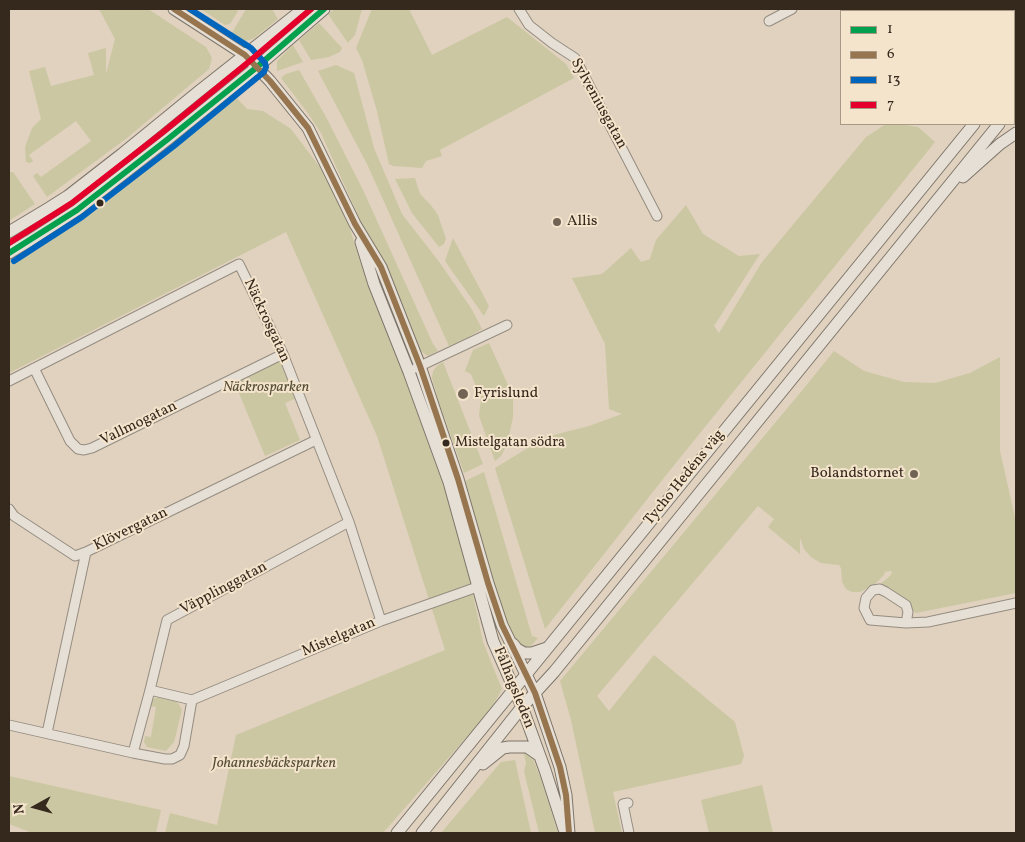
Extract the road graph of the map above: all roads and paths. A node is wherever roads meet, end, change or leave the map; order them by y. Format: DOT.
graph roads {
  1 [pos="174,9"];
  2 [pos="303,9"];
  3 [pos="324,9"];
  4 [pos="519,9"];
  5 [pos="792,9"];
  6 [pos="769,22"];
  7 [pos="244,56"];
  8 [pos="257,68"];
  9 [pos="973,125"];
  10 [pos="998,125"];
  11 [pos="1016,133"];
  12 [pos="937,199"];
  13 [pos="658,216"];
  14 [pos="355,224"];
  15 [pos="9,232"];
  16 [pos="9,253"];
  17 [pos="507,325"];
  18 [pos="283,354"];
  19 [pos="420,366"];
  20 [pos="34,368"];
  21 [pos="409,372"];
  22 [pos="9,381"];
  23 [pos="316,440"];
  24 [pos="9,509"];
  25 [pos="350,522"];
  26 [pos="86,552"];
  27 [pos="484,585"];
  28 [pos="1016,603"];
  29 [pos="380,620"];
  30 [pos="906,623"];
  31 [pos="510,641"];
  32 [pos="547,648"];
  33 [pos="526,674"];
  34 [pos="514,688"];
  35 [pos="150,690"];
  36 [pos="535,693"];
  37 [pos="192,700"];
  38 [pos="522,707"];
  39 [pos="9,725"];
  40 [pos="46,733"];
  41 [pos="133,753"];
  42 [pos="540,756"];
  43 [pos="466,778"];
  44 [pos="628,803"];
  45 [pos="397,833"];
  46 [pos="422,833"];
  47 [pos="568,833"];
  48 [pos="630,833"];
  1 -- 7 [label="main road, Fålhagsleden"];
  2 -- 7 [label="main road"];
  3 -- 8 [label="main road"];
  4 -- 13 [label="street, Sylveniusgatan"];
  5 -- 6 [label="street"];
  7 -- 8 [label="main road, Fålhagsleden"];
  7 -- 15 [label="main road"];
  8 -- 14 [label="main road, Fålhagsleden"];
  8 -- 16 [label="main road"];
  9 -- 32 [label="main road, Tycho Hedéns väg"];
  10 -- 12 [label="main road, Tycho Hedéns väg"];
  11 -- 12 [label="main road"];
  12 -- 36 [label="main road, Tycho Hedéns väg"];
  14 -- 19 [label="main road, Fålhagsleden"];
  14 -- 21 [label="main road, Fålhagsleden"];
  17 -- 19 [label="street"];
  18 -- 20 [label="street, Vallmogatan"];
  18 -- 20 [label="street, Näckrosgatan"];
  18 -- 23 [label="street, Näckrosgatan"];
  19 -- 21 [label="street"];
  19 -- 27 [label="main road, Fålhagsleden"];
  20 -- 22 [label="street, Näckrosgatan"];
  21 -- 27 [label="main road, Fålhagsleden"];
  23 -- 25 [label="street, Näckrosgatan"];
  23 -- 26 [label="street, Klövergatan"];
  24 -- 26 [label="street"];
  25 -- 29 [label="street, Näckrosgatan"];
  25 -- 35 [label="street, Väpplinggatan"];
  26 -- 40 [label="street, Klövergatan"];
  27 -- 29 [label="street, Mistelgatan"];
  27 -- 31 [label="main road, Fålhagsleden"];
  27 -- 34 [label="main road, Fålhagsleden"];
  28 -- 30 [label="street"];
  29 -- 37 [label="street, Mistelgatan"];
  30 -- 30 [label="street"];
  31 -- 32 [label="main road"];
  31 -- 33 [label="main road, Fålhagsleden"];
  32 -- 33 [label="main road, Tycho Hedéns väg"];
  33 -- 34 [label="main road, Tycho Hedéns väg"];
  33 -- 36 [label="main road, Fålhagsleden"];
  34 -- 38 [label="main road, Fålhagsleden"];
  34 -- 45 [label="main road, Tycho Hedéns väg"];
  35 -- 37 [label="street"];
  35 -- 41 [label="street, Väpplinggatan"];
  36 -- 38 [label="main road, Tycho Hedéns väg"];
  36 -- 47 [label="main road, Fålhagsleden"];
  37 -- 41 [label="street"];
  38 -- 42 [label="main road, Fålhagsleden"];
  38 -- 43 [label="main road, Tycho Hedéns väg"];
  39 -- 40 [label="street"];
  40 -- 41 [label="street"];
  42 -- 43 [label="main road"];
  42 -- 47 [label="main road, Fålhagsleden"];
  43 -- 46 [label="main road, Tycho Hedéns väg"];
  44 -- 48 [label="street"];
}
